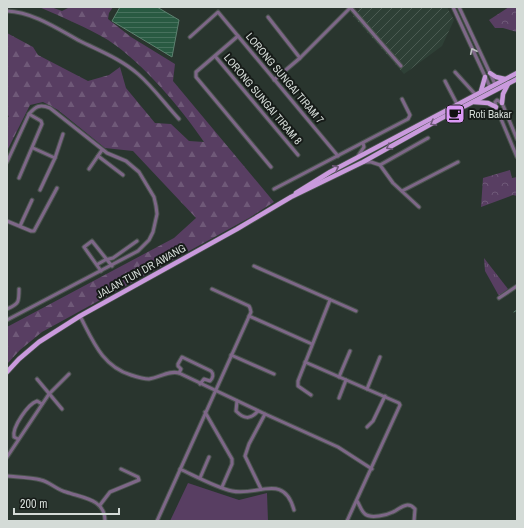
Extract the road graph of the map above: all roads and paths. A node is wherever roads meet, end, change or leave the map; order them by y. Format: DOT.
graph roads {
  1 [pos="350,7"];
  2 [pos="453,7"];
  3 [pos="459,7"];
  4 [pos="7,12"];
  5 [pos="268,17"];
  6 [pos="190,36"];
  7 [pos="238,36"];
  8 [pos="215,56"];
  9 [pos="300,58"];
  10 [pos="401,66"];
  11 [pos="455,72"];
  12 [pos="490,73"];
  13 [pos="517,73"];
  14 [pos="485,77"];
  15 [pos="505,79"];
  16 [pos="517,79"];
  17 [pos="274,80"];
  18 [pos="445,81"];
  19 [pos="508,84"];
  20 [pos="492,86"];
  21 [pos="481,91"];
  22 [pos="475,94"];
  23 [pos="402,99"];
  24 [pos="474,102"];
  25 [pos="502,103"];
  26 [pos="457,104"];
  27 [pos="496,107"];
  28 [pos="29,114"];
  29 [pos="179,119"];
  30 [pos="63,134"];
  31 [pos="428,138"];
  32 [pos="517,139"];
  33 [pos="363,143"];
  34 [pos="32,148"];
  35 [pos="374,149"];
  36 [pos="102,150"];
  37 [pos="377,154"];
  38 [pos="298,155"];
  39 [pos="98,156"];
  40 [pos="338,156"];
  41 [pos="358,156"];
  42 [pos="517,157"];
  43 [pos="55,158"];
  44 [pos="7,162"];
  45 [pos="362,162"];
  46 [pos="458,162"];
  47 [pos="379,165"];
  48 [pos="271,167"];
  49 [pos="88,168"];
  50 [pos="123,175"];
  51 [pos="19,178"];
  52 [pos="58,188"];
  53 [pos="274,189"];
  54 [pos="40,190"];
  55 [pos="402,191"];
  56 [pos="292,197"];
  57 [pos="32,200"];
  58 [pos="419,207"];
  59 [pos="7,221"];
  60 [pos="20,226"];
  61 [pos="137,241"];
  62 [pos="105,260"];
  63 [pos="98,264"];
  64 [pos="112,266"];
  65 [pos="254,266"];
  66 [pos="101,270"];
  67 [pos="517,286"];
  68 [pos="20,289"];
  69 [pos="212,289"];
  70 [pos="499,298"];
  71 [pos="330,300"];
  72 [pos="7,309"];
  73 [pos="356,311"];
  74 [pos="80,316"];
  75 [pos="249,316"];
  76 [pos="7,320"];
  77 [pos="312,344"];
  78 [pos="350,351"];
  79 [pos="231,355"];
  80 [pos="380,357"];
  81 [pos="305,362"];
  82 [pos="7,372"];
  83 [pos="179,373"];
  84 [pos="68,374"];
  85 [pos="274,374"];
  86 [pos="339,377"];
  87 [pos="37,379"];
  88 [pos="346,380"];
  89 [pos="200,384"];
  90 [pos="367,389"];
  91 [pos="214,391"];
  92 [pos="50,394"];
  93 [pos="311,395"];
  94 [pos="385,396"];
  95 [pos="339,398"];
  96 [pos="237,401"];
  97 [pos="42,404"];
  98 [pos="62,409"];
  99 [pos="258,411"];
  100 [pos="205,412"];
  101 [pos="265,414"];
  102 [pos="366,427"];
  103 [pos="18,439"];
  104 [pos="7,457"];
  105 [pos="209,457"];
  106 [pos="121,469"];
  107 [pos="180,469"];
  108 [pos="372,469"];
  109 [pos="7,476"];
  110 [pos="200,478"];
  111 [pos="222,487"];
  112 [pos="261,489"];
  113 [pos="357,501"];
  114 [pos="100,505"];
  115 [pos="294,510"];
  116 [pos="105,521"];
  117 [pos="157,521"];
  118 [pos="347,521"];
  119 [pos="414,521"];
  1 -- 9 [label="street"];
  1 -- 10 [label="street"];
  14 -- 2 [label="street, one-way"];
  3 -- 12 [label="street"];
  4 -- 29 [label="street"];
  5 -- 9 [label="street"];
  6 -- 7 [label="street, LORONG SUNGAI TIRAM 7"];
  7 -- 8 [label="street"];
  7 -- 17 [label="street, LORONG SUNGAI TIRAM 7"];
  8 -- 38 [label="street, LORONG SUNGAI TIRAM 8"];
  8 -- 48 [label="street"];
  9 -- 17 [label="street"];
  11 -- 22 [label="street"];
  12 -- 15 [label="main road"];
  12 -- 20 [label="street"];
  13 -- 15 [label="main road, JALAN TUN DR AWANG"];
  14 -- 20 [label="street"];
  14 -- 21 [label="main road"];
  15 -- 20 [label="main road, JALAN TUN DR AWANG"];
  16 -- 19 [label="main road, JALAN TUN DR AWANG"];
  17 -- 40 [label="street, LORONG SUNGAI TIRAM 7"];
  18 -- 26 [label="street"];
  19 -- 24 [label="main road, JALAN TUN DR AWANG"];
  19 -- 25 [label="main road"];
  20 -- 21 [label="main road, JALAN TUN DR AWANG"];
  21 -- 22 [label="main road, JALAN TUN DR AWANG"];
  22 -- 26 [label="main road, JALAN TUN DR AWANG"];
  23 -- 33 [label="street"];
  24 -- 27 [label="main road"];
  24 -- 37 [label="main road, JALAN TUN DR AWANG, one-way"];
  25 -- 27 [label="street"];
  25 -- 32 [label="street"];
  26 -- 35 [label="main road, JALAN TUN DR AWANG"];
  27 -- 42 [label="street"];
  28 -- 34 [label="street"];
  28 -- 36 [label="street"];
  28 -- 44 [label="street"];
  30 -- 43 [label="street"];
  31 -- 47 [label="street"];
  33 -- 35 [label="street"];
  33 -- 40 [label="street"];
  33 -- 41 [label="street"];
  34 -- 43 [label="street"];
  34 -- 51 [label="street"];
  35 -- 41 [label="main road, JALAN TUN DR AWANG"];
  36 -- 39 [label="street"];
  36 -- 64 [label="street"];
  37 -- 45 [label="main road, JALAN TUN DR AWANG"];
  37 -- 47 [label="street"];
  39 -- 49 [label="street"];
  39 -- 50 [label="street"];
  40 -- 53 [label="street"];
  56 -- 41 [label="main road, JALAN TUN DR AWANG, one-way"];
  43 -- 54 [label="street"];
  45 -- 47 [label="street"];
  45 -- 56 [label="main road, JALAN TUN DR AWANG"];
  46 -- 55 [label="street"];
  47 -- 55 [label="street"];
  52 -- 60 [label="street"];
  55 -- 58 [label="street"];
  56 -- 74 [label="main road, JALAN TUN DR AWANG"];
  57 -- 60 [label="street"];
  59 -- 60 [label="street"];
  61 -- 62 [label="street"];
  62 -- 63 [label="street"];
  62 -- 63 [label="street"];
  62 -- 64 [label="street"];
  63 -- 66 [label="street"];
  64 -- 66 [label="street"];
  65 -- 71 [label="street"];
  66 -- 76 [label="street"];
  67 -- 70 [label="street"];
  68 -- 72 [label="street"];
  69 -- 75 [label="street"];
  71 -- 73 [label="street"];
  71 -- 77 [label="street"];
  74 -- 82 [label="main road, JALAN TUN DR AWANG"];
  74 -- 83 [label="street"];
  75 -- 77 [label="street"];
  75 -- 79 [label="street"];
  77 -- 81 [label="street"];
  78 -- 86 [label="street"];
  79 -- 85 [label="street"];
  79 -- 91 [label="street"];
  80 -- 90 [label="street"];
  81 -- 86 [label="street"];
  81 -- 93 [label="street"];
  83 -- 89 [label="street"];
  83 -- 89 [label="street"];
  84 -- 92 [label="street"];
  86 -- 88 [label="street"];
  87 -- 92 [label="street"];
  88 -- 90 [label="street"];
  88 -- 95 [label="street"];
  89 -- 91 [label="street"];
  90 -- 94 [label="street"];
  91 -- 96 [label="street"];
  91 -- 100 [label="street"];
  92 -- 97 [label="street"];
  92 -- 98 [label="street"];
  94 -- 102 [label="street"];
  94 -- 108 [label="street"];
  96 -- 99 [label="street"];
  96 -- 99 [label="street"];
  97 -- 103 [label="street"];
  97 -- 103 [label="street"];
  99 -- 101 [label="street"];
  100 -- 107 [label="street"];
  100 -- 111 [label="street"];
  101 -- 108 [label="street"];
  101 -- 112 [label="street"];
  103 -- 104 [label="street"];
  105 -- 110 [label="street"];
  106 -- 114 [label="street"];
  107 -- 110 [label="street"];
  107 -- 117 [label="street"];
  108 -- 113 [label="street"];
  109 -- 114 [label="street"];
  110 -- 111 [label="street"];
  111 -- 112 [label="street"];
  112 -- 115 [label="street"];
  113 -- 118 [label="street"];
  113 -- 119 [label="street"];
  114 -- 116 [label="street"];
}
